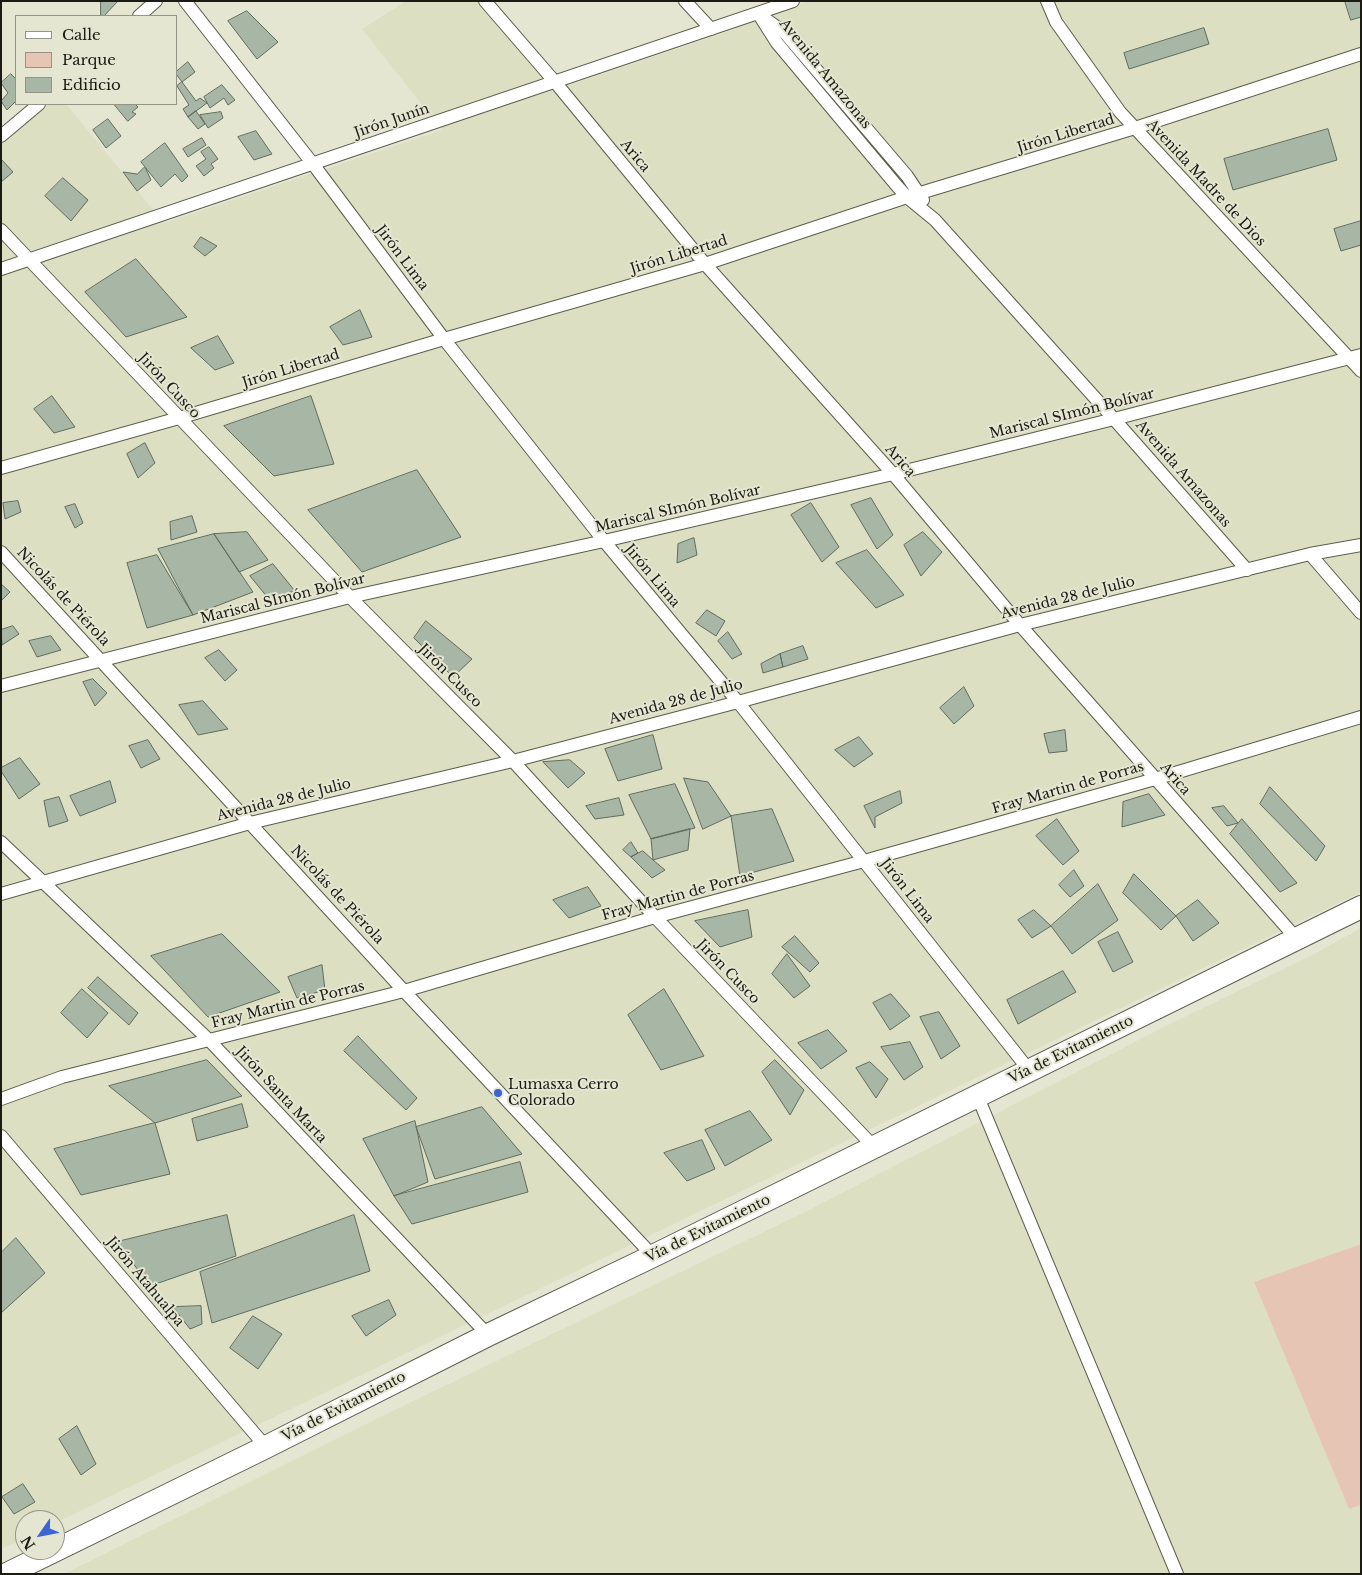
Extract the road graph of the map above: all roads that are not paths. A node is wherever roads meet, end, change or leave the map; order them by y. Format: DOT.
graph roads {
  1 [pos="156,1"];
  2 [pos="185,1"];
  3 [pos="485,1"];
  4 [pos="685,1"];
  5 [pos="793,1"];
  6 [pos="1047,1"];
  7 [pos="758,13"];
  8 [pos="140,15"];
  9 [pos="711,29"];
  10 [pos="1361,54"];
  11 [pos="555,82"];
  12 [pos="37,105"];
  13 [pos="1135,128"];
  14 [pos="1,136"];
  15 [pos="313,164"];
  16 [pos="914,196"];
  17 [pos="1,230"];
  18 [pos="29,260"];
  19 [pos="705,264"];
  20 [pos="1,269"];
  21 [pos="444,339"];
  22 [pos="1355,356"];
  23 [pos="1361,371"];
  24 [pos="179,418"];
  25 [pos="1114,419"];
  26 [pos="1,468"];
  27 [pos="892,474"];
  28 [pos="604,541"];
  29 [pos="1361,545"];
  30 [pos="1,552"];
  31 [pos="1310,554"];
  32 [pos="1247,570"];
  33 [pos="350,597"];
  34 [pos="1361,612"];
  35 [pos="1020,625"];
  36 [pos="102,662"];
  37 [pos="1,686"];
  38 [pos="738,702"];
  39 [pos="1361,717"];
  40 [pos="513,761"];
  41 [pos="1155,779"];
  42 [pos="250,822"];
  43 [pos="1,842"];
  44 [pos="864,861"];
  45 [pos="42,881"];
  46 [pos="1,894"];
  47 [pos="1361,907"];
  48 [pos="655,917"];
  49 [pos="1296,938"];
  50 [pos="404,990"];
  51 [pos="209,1040"];
  52 [pos="1029,1070"];
  53 [pos="977,1095"];
  54 [pos="1,1099"];
  55 [pos="1,1136"];
  56 [pos="874,1147"];
  57 [pos="653,1256"];
  58 [pos="488,1335"];
  59 [pos="266,1447"];
  60 [pos="7,1574"];
  61 [pos="1177,1574"];
  1 -- 8 [label="street"];
  2 -- 15 [label="street, Jirón Lima"];
  3 -- 11 [label="street, Arica"];
  4 -- 9 [label="street"];
  5 -- 7 [label="street, Jirón Junín"];
  6 -- 13 [label="street, Avenida Madre de Dios"];
  7 -- 9 [label="street, Jirón Junín"];
  7 -- 16 [label="street, Avenida Amazonas"];
  9 -- 11 [label="street, Jirón Junín"];
  10 -- 13 [label="street, Jirón Libertad"];
  11 -- 15 [label="street, Jirón Junín"];
  11 -- 19 [label="street, Arica"];
  12 -- 14 [label="street"];
  13 -- 16 [label="street, Jirón Libertad"];
  13 -- 22 [label="street, Avenida Madre de Dios"];
  15 -- 18 [label="street, Jirón Junín"];
  15 -- 21 [label="street, Jirón Lima"];
  16 -- 19 [label="street, Jirón Libertad"];
  16 -- 25 [label="street, Avenida Amazonas"];
  17 -- 18 [label="street, Jirón Cusco"];
  18 -- 20 [label="street, Jirón Junín"];
  18 -- 24 [label="street, Jirón Cusco"];
  19 -- 21 [label="street, Jirón Libertad"];
  19 -- 27 [label="street, Arica"];
  21 -- 24 [label="street, Jirón Libertad"];
  21 -- 28 [label="street, Jirón Lima"];
  22 -- 23 [label="street, Avenida Madre de Dios"];
  22 -- 25 [label="street, Mariscal SImón Bolívar"];
  24 -- 26 [label="street, Jirón Libertad"];
  24 -- 33 [label="street, Jirón Cusco"];
  25 -- 27 [label="street, Mariscal SImón Bolívar"];
  25 -- 32 [label="street, Avenida Amazonas"];
  27 -- 28 [label="street, Mariscal SImón Bolívar"];
  27 -- 35 [label="street, Arica"];
  28 -- 33 [label="street, Mariscal SImón Bolívar"];
  28 -- 38 [label="street, Jirón Lima"];
  29 -- 31 [label="street, Avenida 28 de Julio"];
  30 -- 36 [label="street, Nicolás de Piérola"];
  31 -- 32 [label="street, Avenida 28 de Julio"];
  31 -- 34 [label="street"];
  32 -- 35 [label="street, Avenida 28 de Julio"];
  33 -- 36 [label="street, Mariscal SImón Bolívar"];
  33 -- 40 [label="street, Jirón Cusco"];
  35 -- 38 [label="street, Avenida 28 de Julio"];
  35 -- 41 [label="street, Arica"];
  36 -- 37 [label="street, Mariscal SImón Bolívar"];
  36 -- 42 [label="street, Nicolás de Piérola"];
  38 -- 40 [label="street, Avenida 28 de Julio"];
  38 -- 44 [label="street, Jirón Lima"];
  39 -- 41 [label="street, Fray Martin de Porras"];
  40 -- 42 [label="street, Avenida 28 de Julio"];
  40 -- 48 [label="street, Jirón Cusco"];
  41 -- 44 [label="street, Fray Martin de Porras"];
  41 -- 49 [label="street, Arica"];
  42 -- 45 [label="street, Avenida 28 de Julio"];
  42 -- 50 [label="street, Nicolás de Piérola"];
  43 -- 45 [label="street, Jirón Santa Marta"];
  44 -- 48 [label="street, Fray Martin de Porras"];
  44 -- 52 [label="street, Jirón Lima"];
  45 -- 46 [label="street, Avenida 28 de Julio"];
  45 -- 51 [label="street, Jirón Santa Marta"];
  47 -- 49 [label="highway, Vía de Evitamiento"];
  48 -- 50 [label="street, Fray Martin de Porras"];
  48 -- 56 [label="street, Jirón Cusco"];
  49 -- 52 [label="highway, Vía de Evitamiento"];
  50 -- 51 [label="street, Fray Martin de Porras"];
  50 -- 57 [label="street, Nicolás de Piérola"];
  51 -- 54 [label="street, Fray Martin de Porras"];
  51 -- 58 [label="street, Jirón Santa Marta"];
  52 -- 53 [label="highway, Vía de Evitamiento"];
  53 -- 56 [label="highway, Vía de Evitamiento"];
  53 -- 61 [label="street"];
  55 -- 59 [label="street, Jirón Atahualpa"];
  56 -- 57 [label="highway, Vía de Evitamiento"];
  57 -- 58 [label="highway, Vía de Evitamiento"];
  58 -- 59 [label="highway, Vía de Evitamiento"];
  59 -- 60 [label="highway, Vía de Evitamiento"];
}
